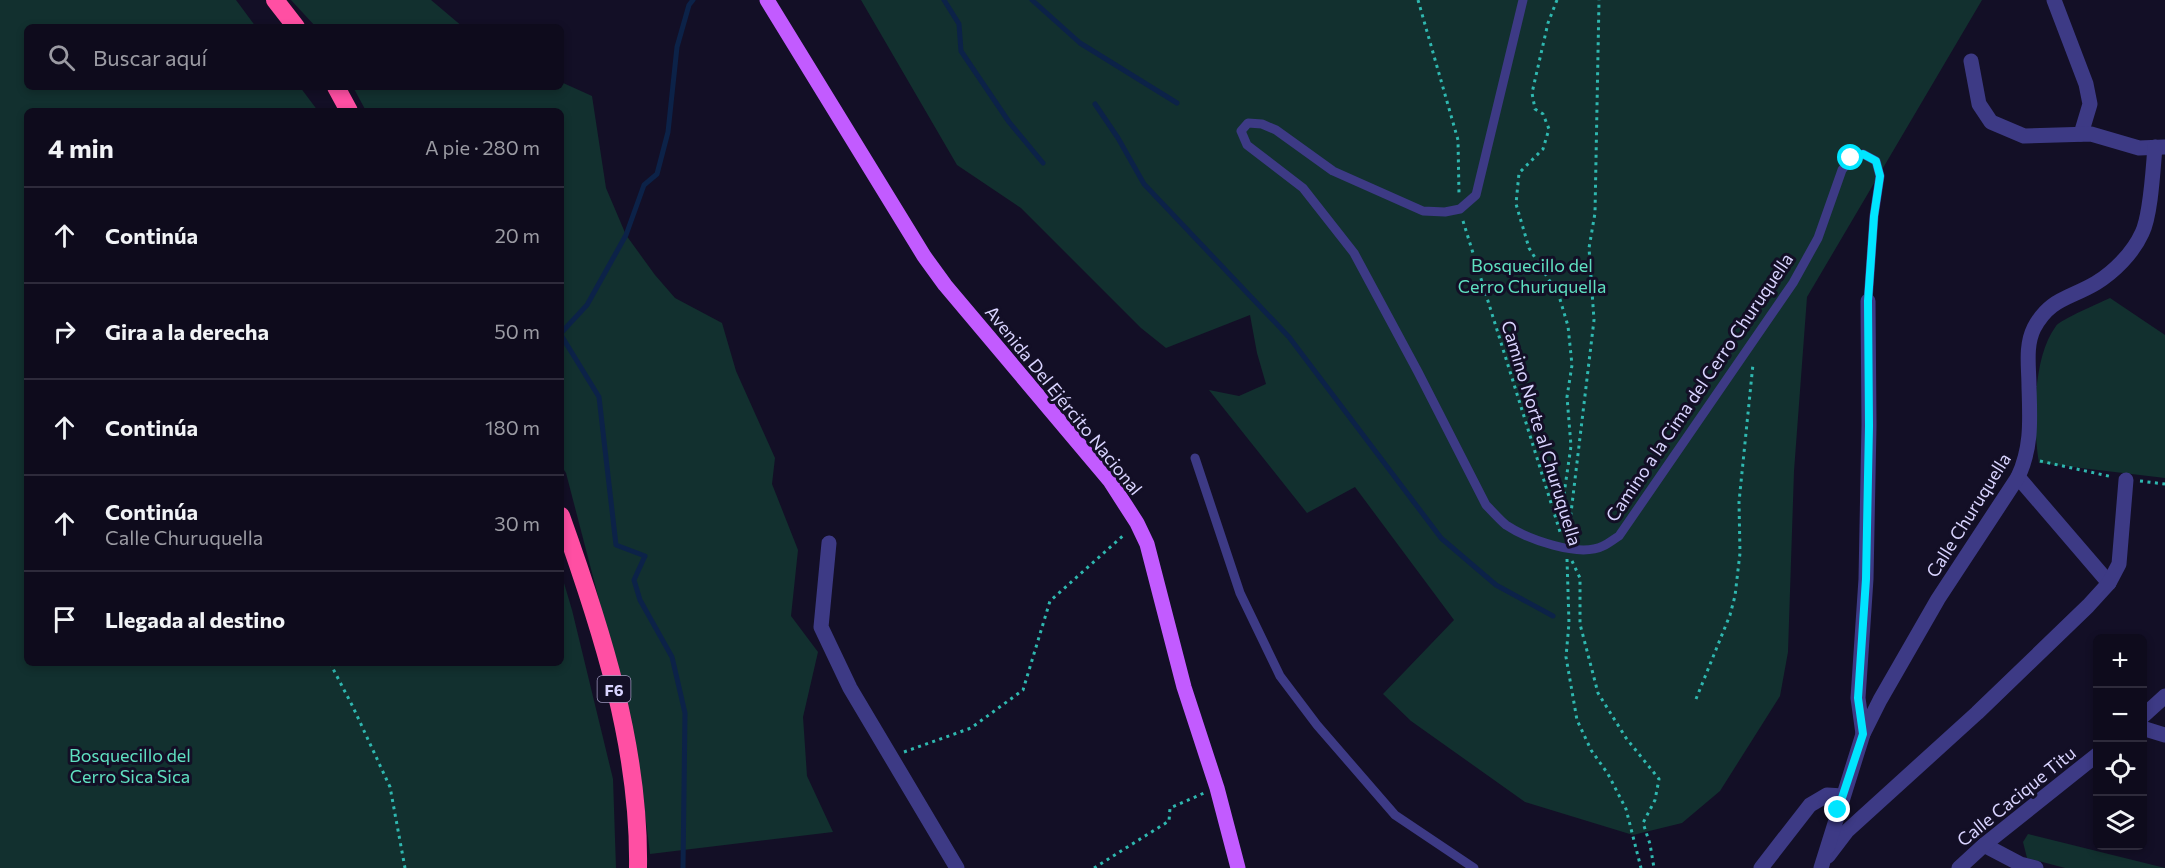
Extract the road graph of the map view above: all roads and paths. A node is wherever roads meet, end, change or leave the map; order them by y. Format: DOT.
graph roads {
  1 [pos="275,0"];
  2 [pos="767,0"];
  3 [pos="1418,0"];
  4 [pos="1523,0"];
  5 [pos="1557,0"];
  6 [pos="1599,0"];
  7 [pos="2054,0"];
  8 [pos="294,24"];
  9 [pos="1971,61"];
  10 [pos="338,90"];
  11 [pos="347,108"];
  12 [pos="2081,134"];
  13 [pos="2160,147"];
  14 [pos="1460,209"];
  15 [pos="1868,301"];
  16 [pos="1757,336"];
  17 [pos="1195,458"];
  18 [pos="2027,458"];
  19 [pos="2018,477"];
  20 [pos="2126,480"];
  21 [pos="2165,484"];
  22 [pos="1137,523"];
  23 [pos="564,524"];
  24 [pos="828,543"];
  25 [pos="1566,549"];
  26 [pos="2109,583"];
  27 [pos="332,666"];
  28 [pos="2165,696"];
  29 [pos="1696,699"];
  30 [pos="2147,712"];
  31 [pos="2147,730"];
  32 [pos="1863,734"];
  33 [pos="2165,735"];
  34 [pos="891,757"];
  35 [pos="2093,757"];
  36 [pos="1217,788"];
  37 [pos="1843,796"];
  38 [pos="1984,845"];
  39 [pos="1822,864"];
  40 [pos="405,868"];
  41 [pos="638,868"];
  42 [pos="957,868"];
  43 [pos="1094,868"];
  44 [pos="1238,868"];
  45 [pos="1474,868"];
  46 [pos="1641,868"];
  47 [pos="1654,868"];
  48 [pos="1761,868"];
  49 [pos="1959,868"];
  50 [pos="2036,868"];
  1 -- 8 [label="highway"];
  2 -- 22 [label="main road, Avenida Del Ejército Nacional"];
  3 -- 14 [label="path, Camino Norte al Churuquella"];
  4 -- 14 [label="lane"];
  5 -- 25 [label="path"];
  6 -- 25 [label="path"];
  7 -- 12 [label="street"];
  9 -- 12 [label="street"];
  10 -- 11 [label="highway"];
  12 -- 13 [label="street"];
  13 -- 18 [label="street, Calle Churuquella"];
  14 -- 25 [label="path, Camino Norte al Churuquella"];
  14 -- 25 [label="lane, Camino a la Cima del Cerro Churuquella"];
  15 -- 16 [label="lane, Camino a la Cima del Cerro Churuquella"];
  15 -- 32 [label="street"];
  16 -- 25 [label="lane, Camino a la Cima del Cerro Churuquella"];
  16 -- 29 [label="path"];
  17 -- 45 [label="lane"];
  18 -- 19 [label="street, Calle Churuquella"];
  18 -- 20 [label="path"];
  19 -- 26 [label="street"];
  19 -- 32 [label="street, Calle Churuquella"];
  20 -- 21 [label="path"];
  20 -- 26 [label="street"];
  22 -- 34 [label="path"];
  22 -- 36 [label="main road, Avenida Del Ejército Nacional"];
  23 -- 41 [label="highway, F6"];
  24 -- 34 [label="street"];
  25 -- 46 [label="path, Camino Norte al Churuquella"];
  25 -- 47 [label="path"];
  26 -- 39 [label="street"];
  27 -- 40 [label="path"];
  28 -- 30 [label="street"];
  31 -- 33 [label="street"];
  32 -- 37 [label="street, Calle Churuquella"];
  34 -- 42 [label="street"];
  35 -- 38 [label="street, Calle Cacique Titu"];
  36 -- 43 [label="path"];
  36 -- 44 [label="main road, Avenida Del Ejército Nacional"];
  37 -- 39 [label="street, Calle Churuquella"];
  37 -- 48 [label="street"];
  38 -- 49 [label="street, Calle Cacique Titu"];
  38 -- 50 [label="street"];
}
